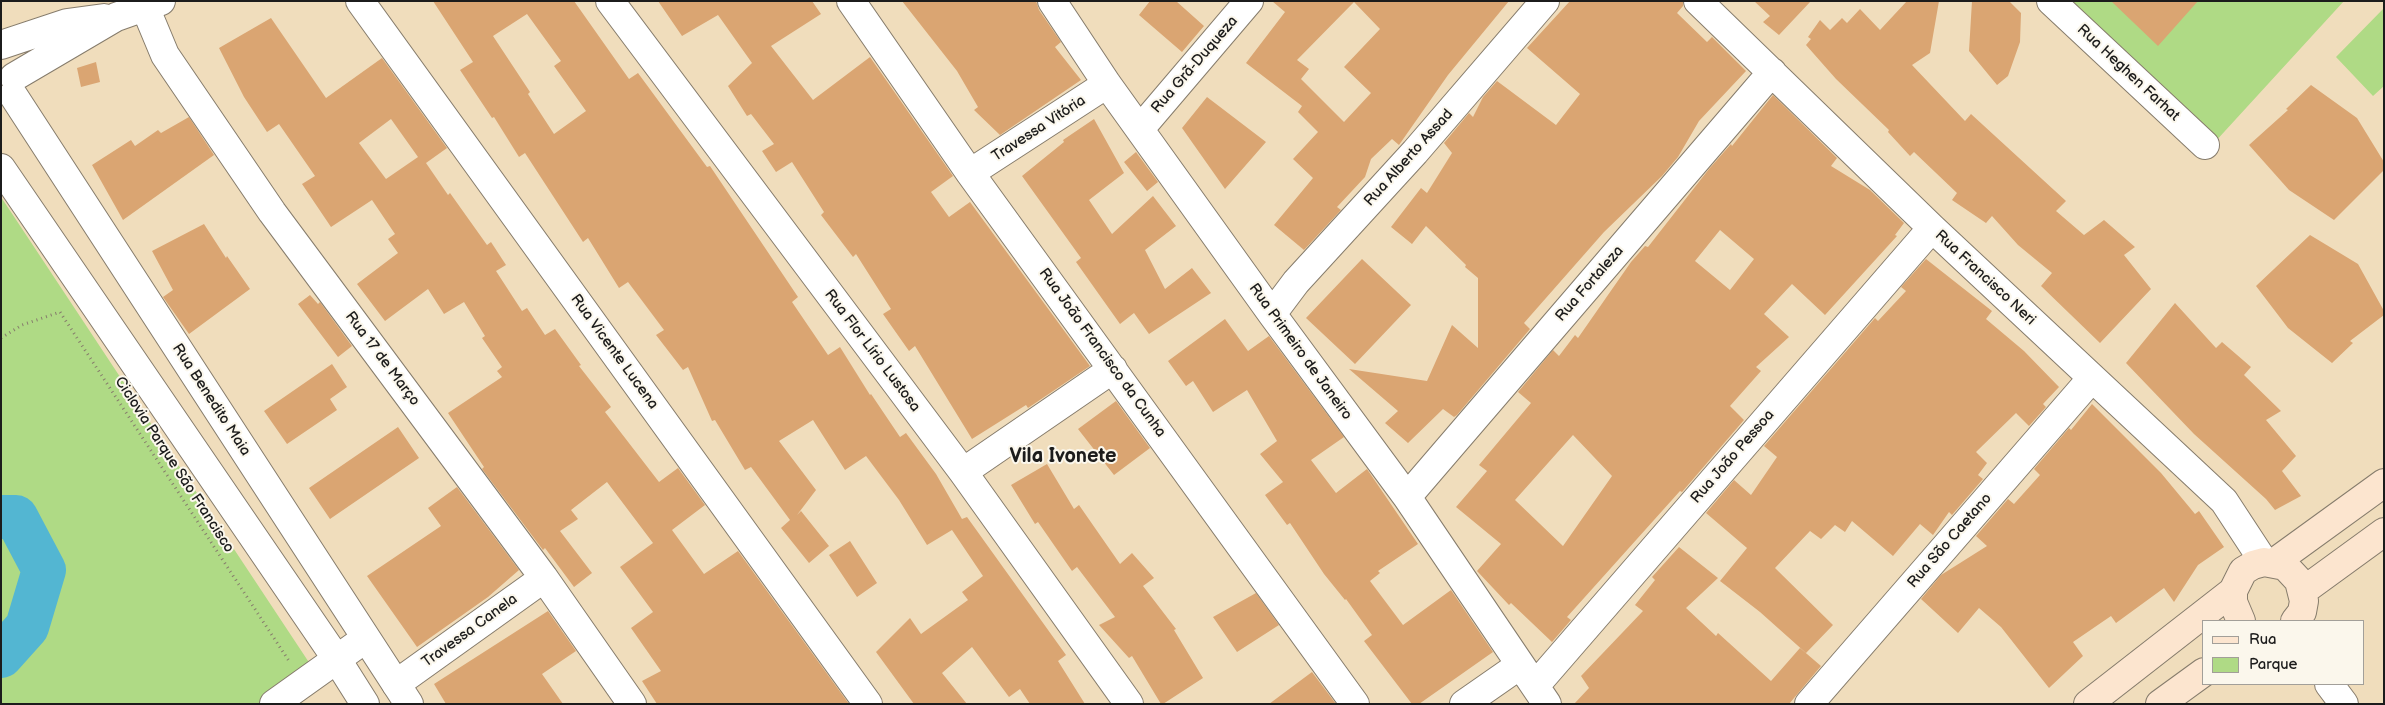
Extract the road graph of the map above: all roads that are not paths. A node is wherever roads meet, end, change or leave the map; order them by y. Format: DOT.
graph roads {
  1 [pos="360,1"];
  2 [pos="610,1"];
  3 [pos="851,1"];
  4 [pos="1052,1"];
  5 [pos="1250,1"];
  6 [pos="1545,1"];
  7 [pos="1698,1"];
  8 [pos="2051,1"];
  9 [pos="153,4"];
  10 [pos="116,17"];
  11 [pos="1,45"];
  12 [pos="1772,72"];
  13 [pos="1107,84"];
  14 [pos="7,86"];
  15 [pos="1140,129"];
  16 [pos="2205,146"];
  17 [pos="1,168"];
  18 [pos="970,172"];
  19 [pos="1932,228"];
  20 [pos="1272,314"];
  21 [pos="1113,369"];
  22 [pos="2092,378"];
  23 [pos="963,472"];
  24 [pos="2384,483"];
  25 [pos="1407,497"];
  26 [pos="2384,532"];
  27 [pos="2269,562"];
  28 [pos="544,578"];
  29 [pos="2233,590"];
  30 [pos="2303,591"];
  31 [pos="2241,620"];
  32 [pos="2296,620"];
  33 [pos="365,639"];
  34 [pos="336,658"];
  35 [pos="2202,673"];
  36 [pos="1534,685"];
  37 [pos="2331,685"];
  38 [pos="402,694"];
  39 [pos="274,704"];
  40 [pos="365,704"];
  41 [pos="632,704"];
  42 [pos="868,704"];
  43 [pos="1129,704"];
  44 [pos="1354,704"];
  45 [pos="1464,704"];
  46 [pos="1809,704"];
  47 [pos="2088,704"];
  48 [pos="2160,704"];
  49 [pos="2344,704"];
  1 -- 42 [label="street, Rua Vicente Lucena"];
  2 -- 23 [label="street, Rua Flor Lírio Lustosa"];
  3 -- 18 [label="street, Rua João Francisco da Cunha"];
  4 -- 13 [label="street, Rua Primeiro de Janeiro"];
  5 -- 15 [label="street, Rua Grã-Duqueza"];
  6 -- 20 [label="street, Rua Alberto Assad"];
  7 -- 12 [label="street, Rua Francisco Neri"];
  8 -- 16 [label="street, Rua Heghen Farhat"];
  9 -- 10 [label="street"];
  9 -- 28 [label="street, Rua 17 de Março"];
  10 -- 11 [label="street"];
  10 -- 14 [label="street"];
  12 -- 19 [label="street, Rua Francisco Neri"];
  12 -- 25 [label="street, Rua Fortaleza"];
  13 -- 15 [label="street, Rua Primeiro de Janeiro"];
  13 -- 18 [label="street, Travessa Vitória"];
  14 -- 33 [label="street, Rua Benedito Maia"];
  15 -- 20 [label="street, Rua Primeiro de Janeiro"];
  17 -- 34 [label="street"];
  18 -- 21 [label="street, Rua João Francisco da Cunha"];
  19 -- 22 [label="street, Rua Francisco Neri"];
  19 -- 36 [label="street, Rua João Pessoa"];
  20 -- 25 [label="street, Rua Primeiro de Janeiro"];
  21 -- 23 [label="street"];
  21 -- 44 [label="street, Rua João Francisco da Cunha"];
  22 -- 27 [label="street, Rua Francisco Neri"];
  22 -- 46 [label="street, Rua São Caetano"];
  23 -- 43 [label="street, Rua Flor Lírio Lustosa"];
  24 -- 27 [label="main road"];
  25 -- 36 [label="street, Rua Primeiro de Janeiro"];
  26 -- 30 [label="main road"];
  27 -- 29 [label="main road"];
  27 -- 30 [label="main road"];
  28 -- 38 [label="street, Travessa Canela"];
  28 -- 41 [label="street, Rua 17 de Março"];
  29 -- 31 [label="main road"];
  29 -- 47 [label="main road"];
  30 -- 32 [label="main road"];
  33 -- 34 [label="street"];
  33 -- 38 [label="street, Rua Benedito Maia"];
  34 -- 39 [label="street"];
  34 -- 40 [label="street"];
  35 -- 48 [label="main road"];
  36 -- 45 [label="street, Rua João Pessoa"];
  37 -- 49 [label="street"];
}
